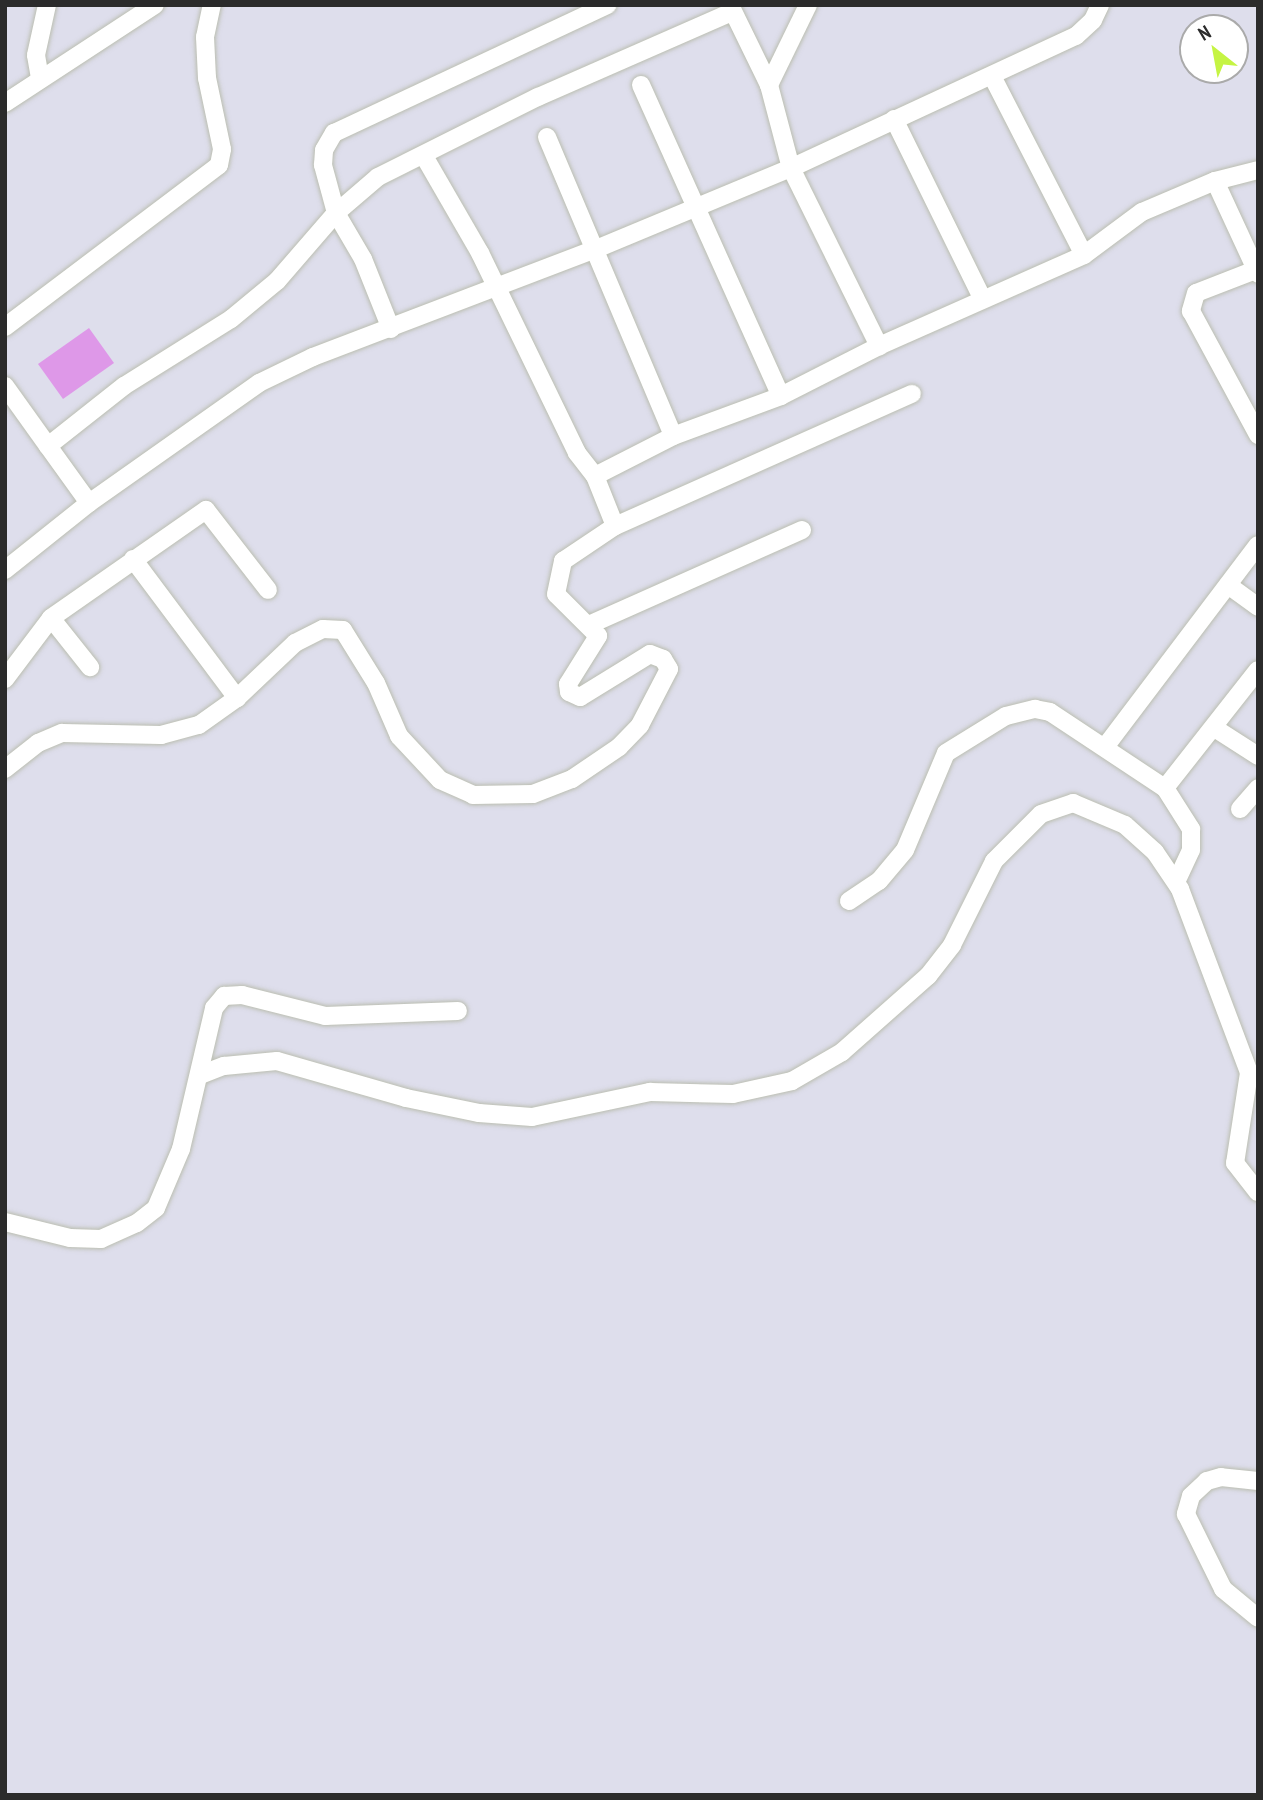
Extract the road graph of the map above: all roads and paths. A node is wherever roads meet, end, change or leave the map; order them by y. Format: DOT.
graph roads {
  1 [pos="47,5"];
  2 [pos="155,5"];
  3 [pos="212,5"];
  4 [pos="607,5"];
  5 [pos="808,5"];
  6 [pos="1100,5"];
  7 [pos="731,9"];
  8 [pos="992,76"];
  9 [pos="40,78"];
  10 [pos="641,85"];
  11 [pos="769,85"];
  12 [pos="5,103"];
  13 [pos="894,119"];
  14 [pos="547,137"];
  15 [pos="425,156"];
  16 [pos="791,168"];
  17 [pos="1258,170"];
  18 [pos="1215,181"];
  19 [pos="697,208"];
  20 [pos="336,213"];
  21 [pos="596,250"];
  22 [pos="1084,255"];
  23 [pos="1257,271"];
  24 [pos="496,286"];
  25 [pos="982,298"];
  26 [pos="5,327"];
  27 [pos="391,329"];
  28 [pos="878,346"];
  29 [pos="5,386"];
  30 [pos="912,394"];
  31 [pos="781,396"];
  32 [pos="1258,435"];
  33 [pos="673,436"];
  34 [pos="48,446"];
  35 [pos="595,476"];
  36 [pos="89,503"];
  37 [pos="615,526"];
  38 [pos="803,530"];
  39 [pos="1258,545"];
  40 [pos="133,559"];
  41 [pos="5,570"];
  42 [pos="1228,585"];
  43 [pos="268,590"];
  44 [pos="1258,607"];
  45 [pos="51,618"];
  46 [pos="591,624"];
  47 [pos="90,667"];
  48 [pos="1258,670"];
  49 [pos="5,679"];
  50 [pos="237,698"];
  51 [pos="1216,729"];
  52 [pos="1105,747"];
  53 [pos="1258,756"];
  54 [pos="5,769"];
  55 [pos="1166,788"];
  56 [pos="1258,788"];
  57 [pos="1240,809"];
  58 [pos="1176,882"];
  59 [pos="849,901"];
  60 [pos="458,1011"];
  61 [pos="200,1075"];
  62 [pos="1258,1192"];
  63 [pos="5,1222"];
  64 [pos="1258,1481"];
  65 [pos="1258,1618"];
  1 -- 9 [label="street"];
  2 -- 9 [label="street"];
  3 -- 26 [label="street"];
  4 -- 20 [label="street"];
  5 -- 11 [label="street"];
  6 -- 8 [label="street"];
  7 -- 11 [label="street"];
  7 -- 15 [label="street"];
  8 -- 13 [label="street"];
  8 -- 22 [label="street"];
  9 -- 12 [label="street"];
  10 -- 19 [label="street"];
  11 -- 16 [label="street"];
  13 -- 16 [label="street"];
  13 -- 25 [label="street"];
  14 -- 21 [label="street"];
  15 -- 20 [label="street"];
  15 -- 24 [label="street"];
  16 -- 19 [label="street"];
  16 -- 28 [label="street"];
  17 -- 18 [label="street"];
  18 -- 22 [label="street"];
  18 -- 23 [label="street"];
  19 -- 21 [label="street"];
  19 -- 31 [label="street"];
  20 -- 27 [label="street"];
  20 -- 34 [label="street"];
  21 -- 24 [label="street"];
  21 -- 33 [label="street"];
  22 -- 25 [label="street"];
  23 -- 32 [label="street"];
  24 -- 27 [label="street"];
  24 -- 35 [label="street"];
  25 -- 28 [label="street"];
  27 -- 36 [label="street"];
  28 -- 31 [label="street"];
  29 -- 34 [label="street"];
  30 -- 37 [label="street"];
  31 -- 33 [label="street"];
  33 -- 35 [label="street"];
  34 -- 36 [label="street"];
  35 -- 37 [label="street"];
  36 -- 41 [label="street"];
  37 -- 46 [label="street"];
  38 -- 46 [label="street"];
  39 -- 42 [label="street"];
  40 -- 43 [label="street"];
  40 -- 45 [label="street"];
  40 -- 50 [label="street"];
  42 -- 44 [label="street"];
  42 -- 52 [label="street"];
  45 -- 47 [label="street"];
  45 -- 49 [label="street"];
  46 -- 50 [label="street"];
  48 -- 51 [label="street"];
  50 -- 54 [label="street"];
  51 -- 53 [label="street"];
  51 -- 55 [label="street"];
  52 -- 55 [label="street"];
  52 -- 59 [label="street"];
  55 -- 58 [label="street"];
  56 -- 57 [label="street"];
  58 -- 61 [label="street"];
  58 -- 62 [label="street"];
  60 -- 61 [label="street"];
  61 -- 63 [label="street"];
  64 -- 65 [label="street"];
}
